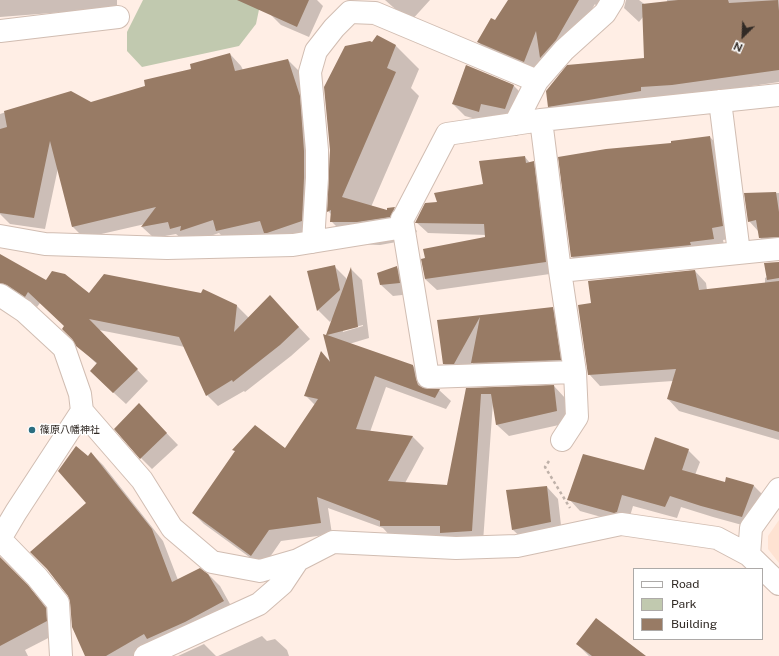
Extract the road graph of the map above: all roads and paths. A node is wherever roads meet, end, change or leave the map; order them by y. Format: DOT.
graph roads {
  1 [pos="613,0"];
  2 [pos="118,17"];
  3 [pos="0,31"];
  4 [pos="537,81"];
  5 [pos="779,95"];
  6 [pos="720,101"];
  7 [pos="541,120"];
  8 [pos="515,124"];
  9 [pos="402,219"];
  10 [pos="0,236"];
  11 [pos="313,242"];
  12 [pos="779,249"];
  13 [pos="739,253"];
  14 [pos="560,272"];
  15 [pos="0,295"];
  16 [pos="575,372"];
  17 [pos="82,411"];
  18 [pos="562,440"];
  19 [pos="779,489"];
  20 [pos="585,532"];
  21 [pos="749,555"];
  22 [pos="298,560"];
  23 [pos="762,568"];
  24 [pos="763,569"];
  25 [pos="774,580"];
  26 [pos="779,595"];
  27 [pos="61,656"];
  28 [pos="145,656"];
  1 -- 4 [label="street"];
  2 -- 3 [label="street"];
  4 -- 8 [label="street"];
  4 -- 11 [label="street"];
  5 -- 6 [label="street"];
  6 -- 7 [label="street"];
  6 -- 13 [label="street"];
  7 -- 8 [label="street"];
  7 -- 14 [label="street"];
  8 -- 9 [label="street"];
  9 -- 11 [label="street"];
  9 -- 16 [label="street"];
  10 -- 11 [label="street"];
  12 -- 13 [label="street"];
  13 -- 14 [label="street"];
  14 -- 16 [label="street"];
  15 -- 17 [label="street"];
  16 -- 18 [label="street"];
  17 -- 22 [label="street"];
  17 -- 27 [label="street"];
  18 -- 20 [label="path"];
  19 -- 21 [label="street"];
  20 -- 21 [label="street"];
  20 -- 22 [label="street"];
  21 -- 23 [label="street"];
  22 -- 28 [label="street"];
  24 -- 25 [label="street"];
  25 -- 26 [label="street"];
}
